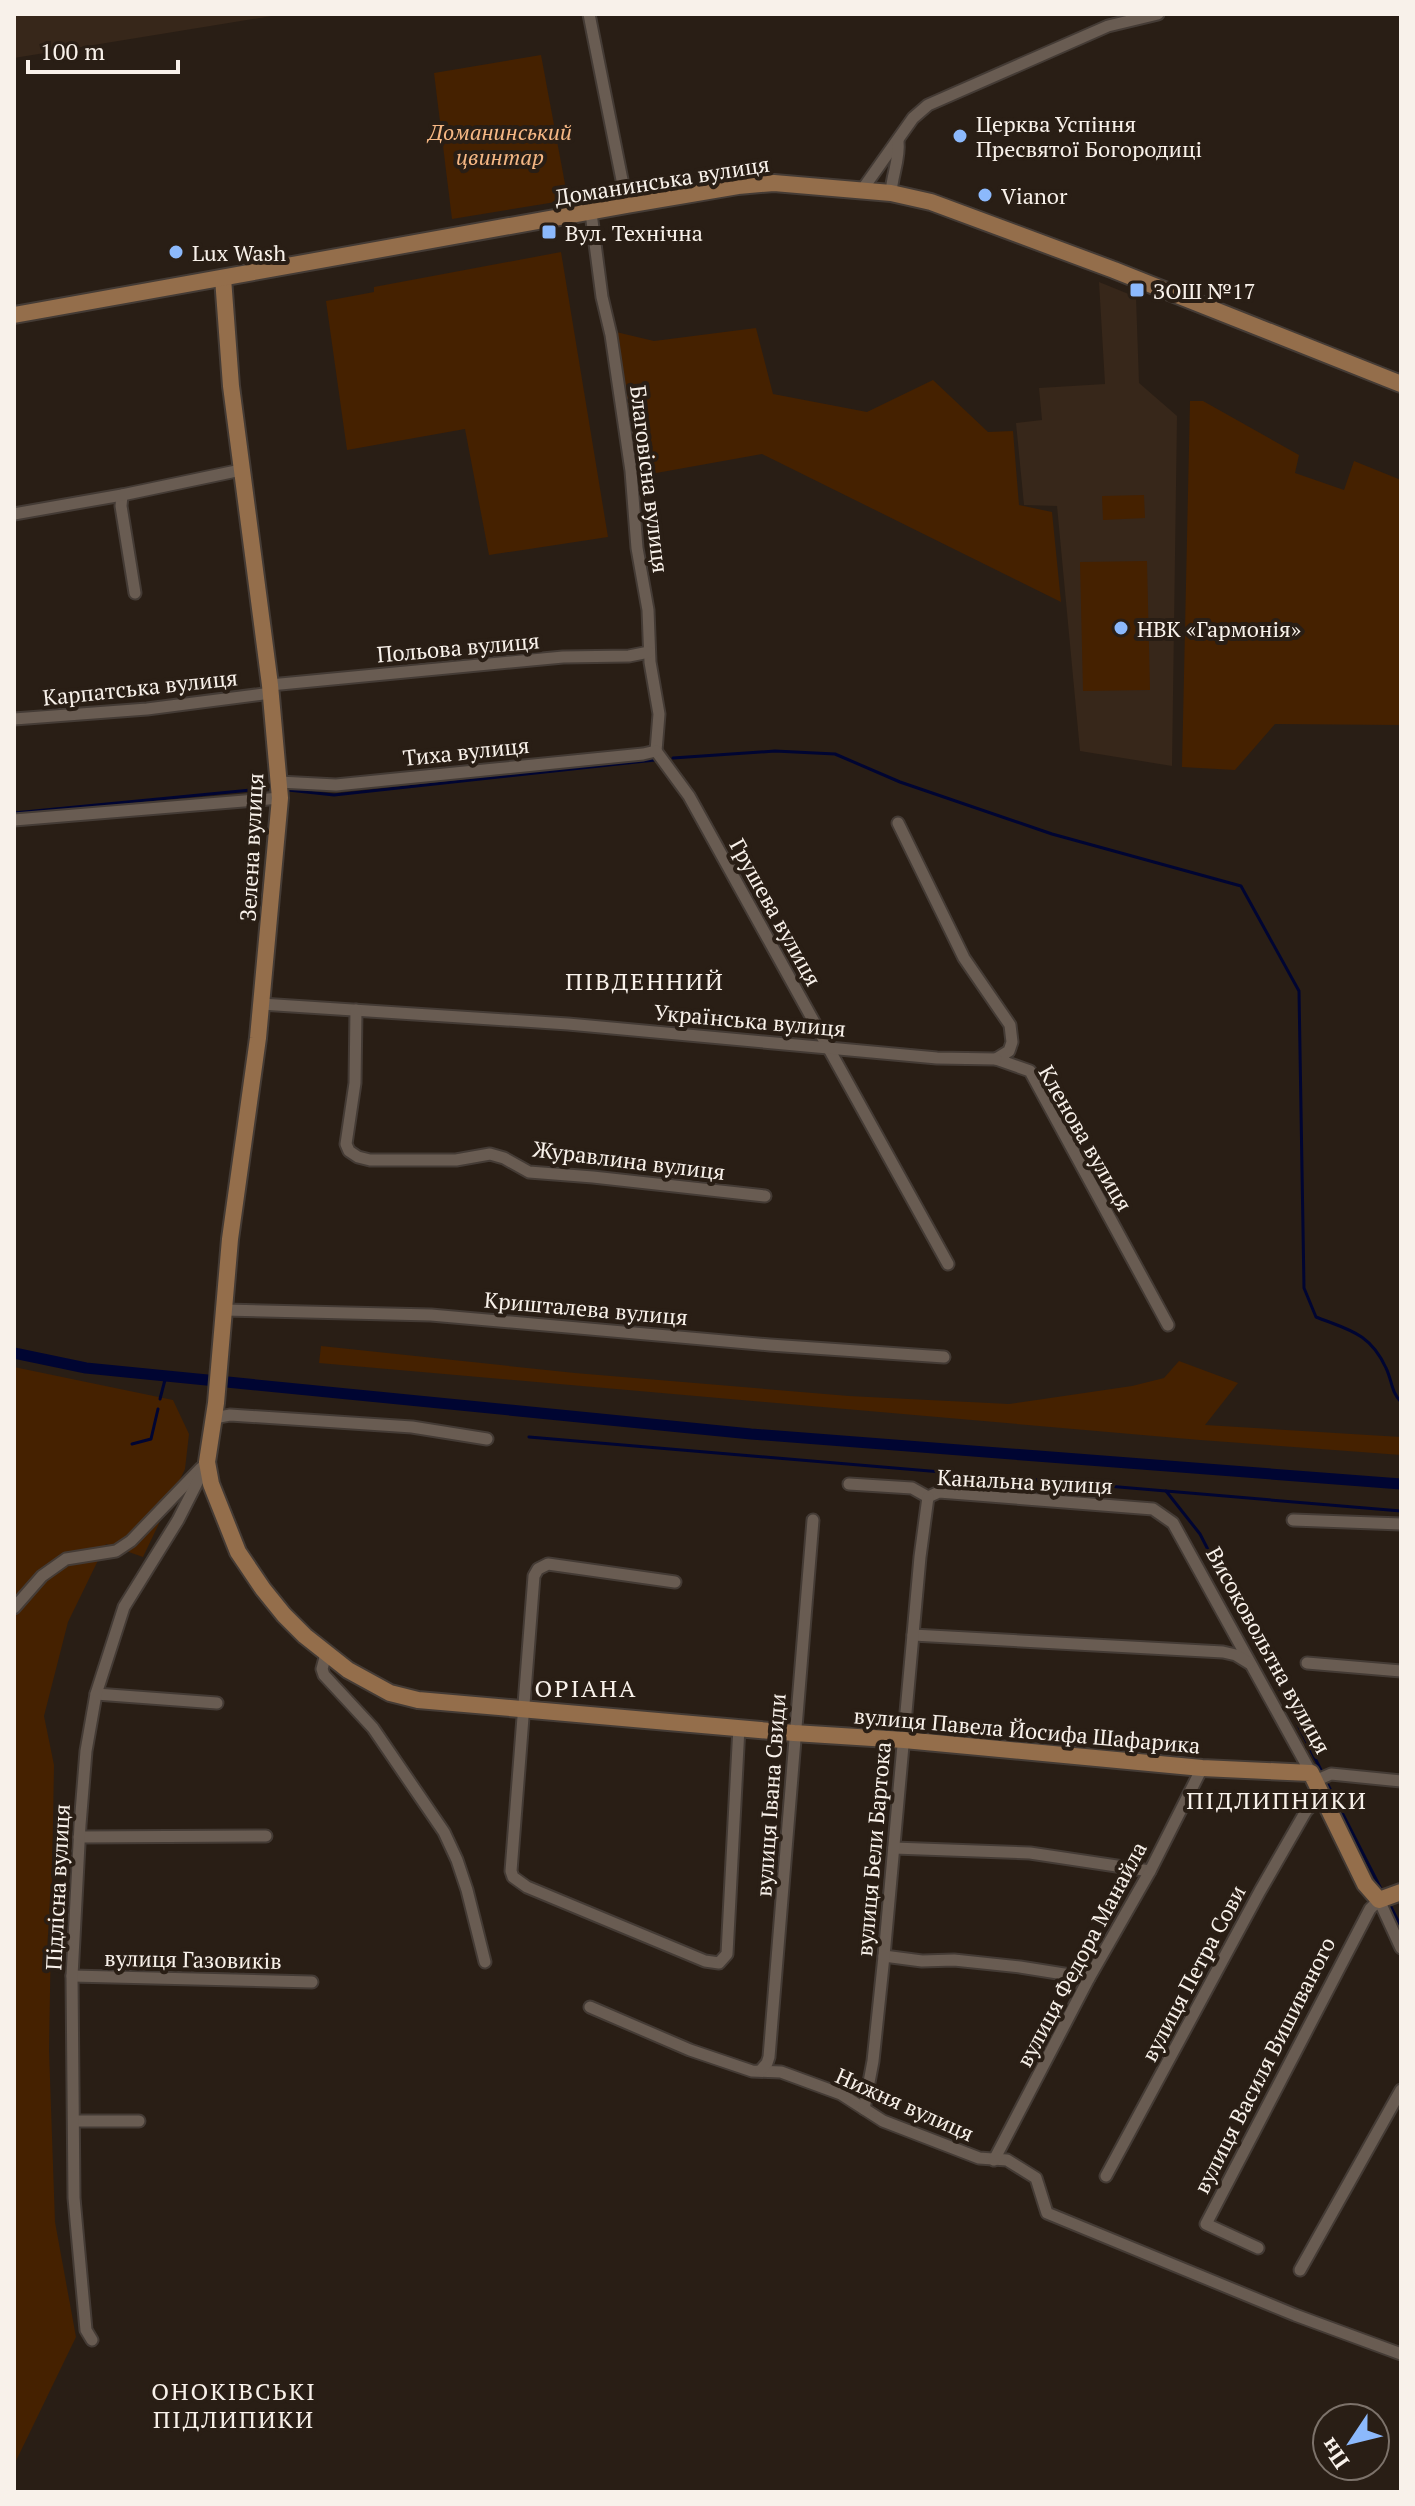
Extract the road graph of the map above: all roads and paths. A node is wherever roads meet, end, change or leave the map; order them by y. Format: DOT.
graph roads {
  1 [pos="589,14"];
  2 [pos="1158,14"];
  3 [pos="898,141"];
  4 [pos="862,190"];
  5 [pos="891,193"];
  6 [pos="627,205"];
  7 [pos="591,213"];
  8 [pos="223,278"];
  9 [pos="14,315"];
  10 [pos="1401,384"];
  11 [pos="241,470"];
  12 [pos="122,495"];
  13 [pos="14,514"];
  14 [pos="135,593"];
  15 [pos="649,652"];
  16 [pos="270,689"];
  17 [pos="14,719"];
  18 [pos="656,751"];
  19 [pos="279,790"];
  20 [pos="14,820"];
  21 [pos="898,823"];
  22 [pos="261,1004"];
  23 [pos="356,1010"];
  24 [pos="827,1047"];
  25 [pos="996,1059"];
  26 [pos="765,1196"];
  27 [pos="948,1264"];
  28 [pos="224,1310"];
  29 [pos="1168,1325"];
  30 [pos="944,1357"];
  31 [pos="215,1411"];
  32 [pos="487,1439"];
  33 [pos="207,1462"];
  34 [pos="849,1484"];
  35 [pos="928,1497"];
  36 [pos="1153,1509"];
  37 [pos="813,1520"];
  38 [pos="1293,1520"];
  39 [pos="1401,1524"];
  40 [pos="675,1582"];
  41 [pos="14,1608"];
  42 [pos="913,1635"];
  43 [pos="326,1654"];
  44 [pos="1307,1663"];
  45 [pos="1251,1665"];
  46 [pos="1401,1671"];
  47 [pos="96,1694"];
  48 [pos="217,1703"];
  49 [pos="523,1710"];
  50 [pos="739,1727"];
  51 [pos="794,1733"];
  52 [pos="904,1740"];
  53 [pos="1202,1768"];
  54 [pos="1401,1781"];
  55 [pos="1316,1783"];
  56 [pos="266,1836"];
  57 [pos="79,1837"];
  58 [pos="894,1848"];
  59 [pos="1150,1871"];
  60 [pos="1401,1892"];
  61 [pos="1379,1900"];
  62 [pos="1401,1948"];
  63 [pos="884,1956"];
  64 [pos="485,1962"];
  65 [pos="72,1976"];
  66 [pos="1089,1978"];
  67 [pos="312,1982"];
  68 [pos="590,2007"];
  69 [pos="761,2070"];
  70 [pos="1401,2090"];
  71 [pos="864,2109"];
  72 [pos="74,2121"];
  73 [pos="139,2121"];
  74 [pos="994,2160"];
  75 [pos="1106,2176"];
  76 [pos="1258,2248"];
  77 [pos="1300,2270"];
  78 [pos="92,2340"];
  79 [pos="1401,2354"];
  1 -- 6 [label="street"];
  2 -- 3 [label="street"];
  3 -- 4 [label="street"];
  3 -- 5 [label="street"];
  4 -- 5 [label="street, Доманинська вулиця"];
  4 -- 6 [label="street, Доманинська вулиця"];
  5 -- 10 [label="street, Доманинська вулиця"];
  6 -- 7 [label="street, Доманинська вулиця"];
  7 -- 8 [label="street, Доманинська вулиця"];
  7 -- 15 [label="street, Благовісна вулиця"];
  8 -- 9 [label="street, Доманинська вулиця"];
  8 -- 11 [label="street, Зелена вулиця"];
  11 -- 12 [label="street"];
  11 -- 16 [label="street, Зелена вулиця"];
  12 -- 13 [label="street"];
  12 -- 14 [label="street"];
  15 -- 16 [label="street, Польова вулиця"];
  15 -- 18 [label="street, Благовісна вулиця"];
  16 -- 17 [label="street, Карпатська вулиця"];
  16 -- 19 [label="street, Зелена вулиця"];
  18 -- 19 [label="street, Тиха вулиця"];
  18 -- 24 [label="street, Грушева вулиця"];
  19 -- 20 [label="street, Тиха вулиця"];
  19 -- 22 [label="street, Зелена вулиця"];
  21 -- 25 [label="street"];
  22 -- 23 [label="street, Українська вулиця"];
  22 -- 28 [label="street, Зелена вулиця"];
  23 -- 24 [label="street, Українська вулиця"];
  23 -- 26 [label="street, Журавлина вулиця"];
  24 -- 25 [label="street, Українська вулиця"];
  24 -- 27 [label="street, Грушева вулиця"];
  25 -- 29 [label="street, Кленова вулиця"];
  28 -- 30 [label="street, Кришталева вулиця"];
  28 -- 31 [label="street, Зелена вулиця"];
  31 -- 32 [label="street"];
  31 -- 33 [label="street, Зелена вулиця"];
  33 -- 41 [label="street"];
  33 -- 43 [label="street, вулиця Павела Йосифа Шафарика"];
  33 -- 47 [label="street, Підлісна вулиця"];
  34 -- 35 [label="street, Канальна вулиця"];
  35 -- 36 [label="street, Канальна вулиця"];
  35 -- 42 [label="street, вулиця Бели Бартока"];
  36 -- 45 [label="street, Високовольтна вулиця"];
  37 -- 51 [label="street, вулиця Івана Свиди"];
  38 -- 39 [label="street"];
  40 -- 49 [label="street"];
  42 -- 45 [label="street"];
  42 -- 52 [label="street, вулиця Бели Бартока"];
  43 -- 49 [label="street, вулиця Павела Йосифа Шафарика"];
  43 -- 64 [label="street"];
  44 -- 46 [label="street"];
  45 -- 55 [label="street, Високовольтна вулиця"];
  47 -- 48 [label="street"];
  47 -- 57 [label="street, Підлісна вулиця"];
  49 -- 50 [label="street, вулиця Павела Йосифа Шафарика"];
  49 -- 50 [label="street"];
  50 -- 51 [label="street, вулиця Павела Йосифа Шафарика"];
  51 -- 52 [label="street, вулиця Павела Йосифа Шафарика"];
  51 -- 69 [label="street, вулиця Івана Свиди"];
  52 -- 53 [label="street, вулиця Павела Йосифа Шафарика"];
  52 -- 58 [label="street, вулиця Бели Бартока"];
  53 -- 55 [label="street, вулиця Павела Йосифа Шафарика"];
  53 -- 59 [label="street, вулиця Федора Манайла"];
  54 -- 55 [label="street, вулиця Павела Йосифа Шафарика"];
  55 -- 61 [label="street, Високовольтна вулиця"];
  55 -- 75 [label="street, вулиця Петра Сови"];
  56 -- 57 [label="street"];
  57 -- 65 [label="street, Підлісна вулиця"];
  58 -- 59 [label="street"];
  58 -- 63 [label="street, вулиця Бели Бартока"];
  59 -- 66 [label="street, вулиця Федора Манайла"];
  60 -- 61 [label="street"];
  61 -- 62 [label="street, Високовольтна вулиця"];
  61 -- 76 [label="street, вулиця Василя Вишиваного"];
  63 -- 66 [label="street"];
  63 -- 71 [label="street, вулиця Бели Бартока"];
  65 -- 67 [label="street, вулиця Газовиків"];
  65 -- 72 [label="street, Підлісна вулиця"];
  66 -- 74 [label="street, вулиця Федора Манайла"];
  68 -- 69 [label="street, Нижня вулиця"];
  69 -- 71 [label="street, Нижня вулиця"];
  70 -- 77 [label="street"];
  71 -- 74 [label="street, Нижня вулиця"];
  72 -- 73 [label="street"];
  72 -- 78 [label="street, Підлісна вулиця"];
  74 -- 79 [label="street, Нижня вулиця"];
}
